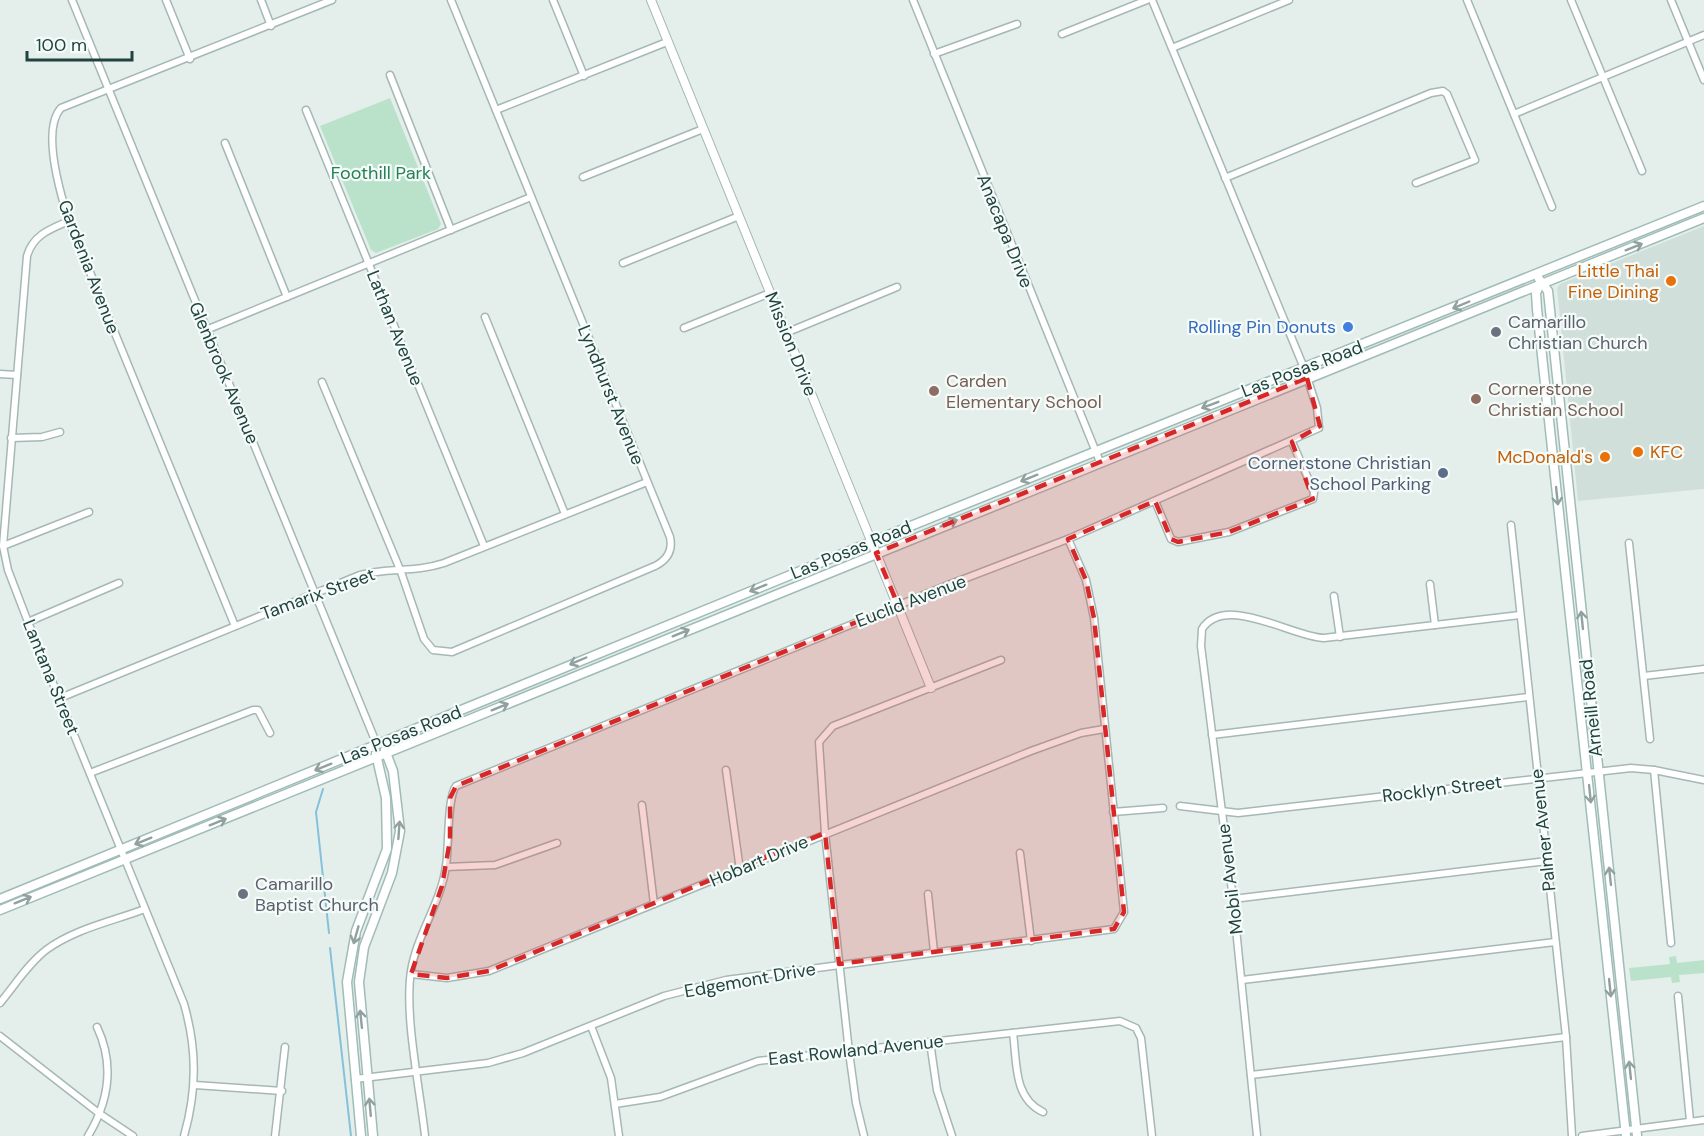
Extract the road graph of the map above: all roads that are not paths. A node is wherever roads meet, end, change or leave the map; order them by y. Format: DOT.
graph roads {
  1 [pos="72,0"];
  2 [pos="166,0"];
  3 [pos="261,0"];
  4 [pos="332,0"];
  5 [pos="451,0"];
  6 [pos="553,0"];
  7 [pos="651,0"];
  8 [pos="913,0"];
  9 [pos="1147,0"];
  10 [pos="1152,0"];
  11 [pos="1288,0"];
  12 [pos="1467,0"];
  13 [pos="1571,0"];
  14 [pos="1671,0"];
  15 [pos="1017,24"];
  16 [pos="271,26"];
  17 [pos="1062,34"];
  18 [pos="1704,35"];
  19 [pos="667,42"];
  20 [pos="1688,42"];
  21 [pos="1172,48"];
  22 [pos="934,54"];
  23 [pos="190,59"];
  24 [pos="390,75"];
  25 [pos="584,76"];
  26 [pos="1603,77"];
  27 [pos="1704,80"];
  28 [pos="109,92"];
  29 [pos="306,110"];
  30 [pos="496,110"];
  31 [pos="1514,114"];
  32 [pos="703,129"];
  33 [pos="225,143"];
  34 [pos="1642,171"];
  35 [pos="583,177"];
  36 [pos="1225,178"];
  37 [pos="1416,183"];
  38 [pos="531,197"];
  39 [pos="1704,206"];
  40 [pos="1552,207"];
  41 [pos="739,216"];
  42 [pos="1704,218"];
  43 [pos="69,221"];
  44 [pos="451,230"];
  45 [pos="623,263"];
  46 [pos="369,264"];
  47 [pos="1537,273"];
  48 [pos="1540,284"];
  49 [pos="897,287"];
  50 [pos="770,293"];
  51 [pos="287,297"];
  52 [pos="485,317"];
  53 [pos="684,328"];
  54 [pos="206,330"];
  55 [pos="788,332"];
  56 [pos="1304,368"];
  57 [pos="0,374"];
  58 [pos="17,375"];
  59 [pos="1307,378"];
  60 [pos="322,382"];
  61 [pos="60,432"];
  62 [pos="11,438"];
  63 [pos="1292,442"];
  64 [pos="1096,452"];
  65 [pos="1100,462"];
  66 [pos="647,482"];
  67 [pos="1155,501"];
  68 [pos="89,512"];
  69 [pos="565,514"];
  70 [pos="1511,525"];
  71 [pos="1068,539"];
  72 [pos="871,542"];
  73 [pos="1629,543"];
  74 [pos="3,546"];
  75 [pos="484,546"];
  76 [pos="876,552"];
  77 [pos="400,572"];
  78 [pos="119,583"];
  79 [pos="1430,584"];
  80 [pos="313,593"];
  81 [pos="1334,596"];
  82 [pos="898,605"];
  83 [pos="1520,615"];
  84 [pos="28,622"];
  85 [pos="1435,625"];
  86 [pos="235,626"];
  87 [pos="1340,637"];
  88 [pos="1001,660"];
  89 [pos="1704,669"];
  90 [pos="1644,676"];
  91 [pos="931,688"];
  92 [pos="1528,697"];
  93 [pos="60,698"];
  94 [pos="1104,729"];
  95 [pos="270,733"];
  96 [pos="1212,735"];
  97 [pos="1650,739"];
  98 [pos="377,745"];
  99 [pos="388,753"];
  100 [pos="376,758"];
  101 [pos="726,770"];
  102 [pos="1654,770"];
  103 [pos="1598,771"];
  104 [pos="1587,772"];
  105 [pos="90,773"];
  106 [pos="1538,778"];
  107 [pos="1704,780"];
  108 [pos="642,805"];
  109 [pos="1180,806"];
  110 [pos="1163,808"];
  111 [pos="1113,812"];
  112 [pos="1222,813"];
  113 [pos="825,833"];
  114 [pos="557,843"];
  115 [pos="121,849"];
  116 [pos="1020,853"];
  117 [pos="125,859"];
  118 [pos="1547,861"];
  119 [pos="446,867"];
  120 [pos="740,870"];
  121 [pos="928,894"];
  122 [pos="0,899"];
  123 [pos="1233,899"];
  124 [pos="654,904"];
  125 [pos="145,909"];
  126 [pos="0,910"];
  127 [pos="1031,941"];
  128 [pos="1555,942"];
  129 [pos="1671,943"];
  130 [pos="934,952"];
  131 [pos="839,964"];
  132 [pos="411,974"];
  133 [pos="1242,980"];
  134 [pos="1678,996"];
  135 [pos="0,1003"];
  136 [pos="591,1026"];
  137 [pos="97,1027"];
  138 [pos="1013,1033"];
  139 [pos="0,1036"];
  140 [pos="1566,1037"];
  141 [pos="930,1042"];
  142 [pos="285,1047"];
  143 [pos="849,1052"];
  144 [pos="418,1073"];
  145 [pos="1251,1075"];
  146 [pos="367,1077"];
  147 [pos="355,1079"];
  148 [pos="195,1084"];
  149 [pos="282,1091"];
  150 [pos="615,1104"];
  151 [pos="1043,1112"];
  152 [pos="100,1114"];
  153 [pos="1704,1120"];
  154 [pos="1690,1121"];
  155 [pos="1637,1132"];
  156 [pos="1626,1133"];
  157 [pos="88,1136"];
  158 [pos="133,1136"];
  159 [pos="184,1136"];
  160 [pos="275,1136"];
  161 [pos="361,1136"];
  162 [pos="373,1136"];
  163 [pos="425,1136"];
  164 [pos="619,1136"];
  165 [pos="864,1136"];
  166 [pos="952,1136"];
  167 [pos="1152,1136"];
  168 [pos="1257,1136"];
  169 [pos="1572,1136"];
  170 [pos="1582,1136"];
  1 -- 28 [label="street, Glenbrook Avenue"];
  2 -- 23 [label="street"];
  3 -- 16 [label="street"];
  4 -- 16 [label="street, Gardenia Avenue"];
  5 -- 30 [label="street, Lyndhurst Avenue"];
  6 -- 25 [label="street"];
  7 -- 19 [label="street, Mission Drive"];
  8 -- 22 [label="street, Anacapa Drive"];
  9 -- 17 [label="street"];
  10 -- 21 [label="street"];
  11 -- 21 [label="street"];
  12 -- 31 [label="street"];
  13 -- 26 [label="street"];
  14 -- 20 [label="street"];
  15 -- 22 [label="street"];
  16 -- 23 [label="street, Gardenia Avenue"];
  18 -- 20 [label="street"];
  19 -- 25 [label="street"];
  19 -- 32 [label="street, Mission Drive"];
  20 -- 26 [label="street"];
  20 -- 27 [label="street"];
  21 -- 36 [label="street"];
  22 -- 64 [label="street, Anacapa Drive"];
  23 -- 28 [label="street, Gardenia Avenue"];
  24 -- 44 [label="street"];
  25 -- 30 [label="street"];
  26 -- 31 [label="street"];
  26 -- 34 [label="street"];
  28 -- 43 [label="street, Gardenia Avenue"];
  28 -- 54 [label="street, Glenbrook Avenue"];
  29 -- 46 [label="street, Lathan Avenue"];
  30 -- 38 [label="street, Lyndhurst Avenue"];
  31 -- 40 [label="street"];
  32 -- 35 [label="street"];
  32 -- 41 [label="street, Mission Drive"];
  33 -- 51 [label="street"];
  36 -- 37 [label="street"];
  36 -- 56 [label="street"];
  38 -- 44 [label="street"];
  38 -- 66 [label="street, Lyndhurst Avenue"];
  39 -- 47 [label="main road, Las Posas Road"];
  41 -- 45 [label="street"];
  41 -- 50 [label="street, Mission Drive"];
  48 -- 42 [label="main road, Las Posas Road, one-way"];
  43 -- 58 [label="street, Lantana Street"];
  43 -- 86 [label="street, Gardenia Avenue"];
  44 -- 46 [label="street"];
  46 -- 51 [label="street"];
  46 -- 75 [label="street, Lathan Avenue"];
  47 -- 48 [label="main road, Arneill Road"];
  47 -- 56 [label="main road, Las Posas Road, one-way"];
  48 -- 59 [label="main road, Las Posas Road"];
  103 -- 48 [label="main road, Arneill Road, one-way"];
  48 -- 104 [label="main road, Arneill Road, one-way"];
  49 -- 55 [label="street"];
  50 -- 53 [label="street"];
  50 -- 55 [label="street, Mission Drive"];
  51 -- 54 [label="street"];
  52 -- 69 [label="street"];
  54 -- 80 [label="street, Glenbrook Avenue"];
  55 -- 72 [label="street, Mission Drive"];
  56 -- 59 [label="street"];
  56 -- 64 [label="main road, Las Posas Road, one-way"];
  57 -- 58 [label="street"];
  58 -- 62 [label="street, Lantana Street"];
  59 -- 63 [label="street, Euclid Avenue"];
  59 -- 65 [label="main road, Las Posas Road"];
  60 -- 77 [label="street"];
  61 -- 62 [label="street"];
  62 -- 74 [label="street, Lantana Street"];
  63 -- 67 [label="street, Euclid Avenue"];
  63 -- 67 [label="street"];
  64 -- 65 [label="street, Anacapa Drive"];
  64 -- 72 [label="main road, Las Posas Road, one-way"];
  76 -- 65 [label="main road, Las Posas Road, one-way"];
  66 -- 69 [label="street, Tamarix Street"];
  66 -- 77 [label="street, Lyndhurst Avenue"];
  67 -- 71 [label="street, Euclid Avenue"];
  68 -- 74 [label="street"];
  69 -- 75 [label="street, Tamarix Street"];
  70 -- 83 [label="street, Palmer Avenue"];
  71 -- 82 [label="street, Euclid Avenue"];
  71 -- 94 [label="street"];
  72 -- 76 [label="street, Mission Drive"];
  72 -- 98 [label="main road, Las Posas Road, one-way"];
  73 -- 90 [label="street"];
  74 -- 84 [label="street, Lantana Street"];
  75 -- 77 [label="street, Tamarix Street"];
  76 -- 82 [label="street, Mission Drive"];
  99 -- 76 [label="main road, Las Posas Road, one-way"];
  77 -- 80 [label="street, Tamarix Street"];
  78 -- 84 [label="street"];
  79 -- 85 [label="street"];
  80 -- 86 [label="street, Tamarix Street"];
  80 -- 98 [label="street, Glenbrook Avenue"];
  81 -- 87 [label="street"];
  82 -- 91 [label="street, Mission Drive"];
  82 -- 119 [label="street, Euclid Avenue"];
  83 -- 85 [label="street"];
  83 -- 92 [label="street, Palmer Avenue"];
  84 -- 93 [label="street, Lantana Street"];
  85 -- 87 [label="street"];
  86 -- 93 [label="street, Tamarix Street"];
  87 -- 96 [label="street, Mobil Avenue"];
  88 -- 91 [label="street"];
  89 -- 90 [label="street"];
  90 -- 97 [label="street"];
  91 -- 113 [label="street"];
  92 -- 96 [label="street"];
  92 -- 106 [label="street, Palmer Avenue"];
  93 -- 105 [label="street, Lantana Street"];
  94 -- 111 [label="street"];
  94 -- 113 [label="street, Hobart Drive"];
  95 -- 105 [label="street"];
  96 -- 112 [label="street, Mobil Avenue"];
  98 -- 99 [label="main road"];
  98 -- 100 [label="main road"];
  98 -- 115 [label="main road, Las Posas Road, one-way"];
  99 -- 100 [label="main road, Las Posas Road"];
  146 -- 99 [label="main road, one-way"];
  117 -- 100 [label="main road, Las Posas Road, one-way"];
  100 -- 147 [label="main road, one-way"];
  101 -- 120 [label="street"];
  102 -- 103 [label="street, Rocklyn Street"];
  102 -- 107 [label="street, Rocklyn Street"];
  102 -- 129 [label="street"];
  103 -- 104 [label="street, Rocklyn Street"];
  155 -- 103 [label="main road, Arneill Road, one-way"];
  104 -- 106 [label="street, Rocklyn Street"];
  104 -- 156 [label="main road, Arneill Road, one-way"];
  105 -- 115 [label="street, Lantana Street"];
  106 -- 112 [label="street, Rocklyn Street"];
  106 -- 118 [label="street, Palmer Avenue"];
  108 -- 124 [label="street"];
  109 -- 112 [label="street, Rocklyn Street"];
  110 -- 111 [label="street"];
  111 -- 127 [label="street, Edgemont Drive"];
  112 -- 123 [label="street, Mobil Avenue"];
  113 -- 120 [label="street, Hobart Drive"];
  113 -- 131 [label="street"];
  114 -- 119 [label="street"];
  115 -- 117 [label="street, Lantana Street"];
  115 -- 122 [label="main road, Las Posas Road"];
  116 -- 127 [label="street"];
  117 -- 125 [label="street, Lantana Street"];
  126 -- 117 [label="main road, Las Posas Road, one-way"];
  118 -- 123 [label="street"];
  118 -- 128 [label="street, Palmer Avenue"];
  119 -- 132 [label="street"];
  120 -- 124 [label="street, Hobart Drive"];
  121 -- 130 [label="street"];
  123 -- 133 [label="street, Mobil Avenue"];
  124 -- 132 [label="street, Hobart Drive"];
  125 -- 135 [label="street"];
  125 -- 148 [label="street, Lantana Street"];
  127 -- 130 [label="street, Edgemont Drive"];
  128 -- 133 [label="street"];
  128 -- 140 [label="street, Palmer Avenue"];
  130 -- 131 [label="street, Edgemont Drive"];
  131 -- 136 [label="street, Edgemont Drive"];
  131 -- 143 [label="street"];
  132 -- 144 [label="street"];
  133 -- 145 [label="street, Mobil Avenue"];
  134 -- 154 [label="street"];
  136 -- 144 [label="street, Edgemont Drive"];
  136 -- 150 [label="street"];
  137 -- 152 [label="street"];
  138 -- 141 [label="street, East Rowland Avenue"];
  138 -- 151 [label="street"];
  138 -- 167 [label="street, East Rowland Avenue"];
  139 -- 152 [label="street"];
  140 -- 145 [label="street"];
  140 -- 169 [label="street, Palmer Avenue"];
  141 -- 143 [label="street, East Rowland Avenue"];
  141 -- 166 [label="street"];
  142 -- 149 [label="street"];
  143 -- 150 [label="street, East Rowland Avenue"];
  143 -- 165 [label="street"];
  144 -- 146 [label="street, Edgemont Drive"];
  144 -- 163 [label="street"];
  145 -- 168 [label="street, Mobil Avenue"];
  146 -- 147 [label="street, Edgemont Drive"];
  162 -- 146 [label="main road, one-way"];
  147 -- 161 [label="main road"];
  148 -- 149 [label="street"];
  148 -- 159 [label="street, Lantana Street"];
  149 -- 160 [label="street"];
  150 -- 164 [label="street"];
  152 -- 157 [label="street"];
  152 -- 158 [label="street"];
  153 -- 154 [label="street"];
  154 -- 155 [label="street"];
  155 -- 156 [label="street"];
  156 -- 170 [label="street"];
}
